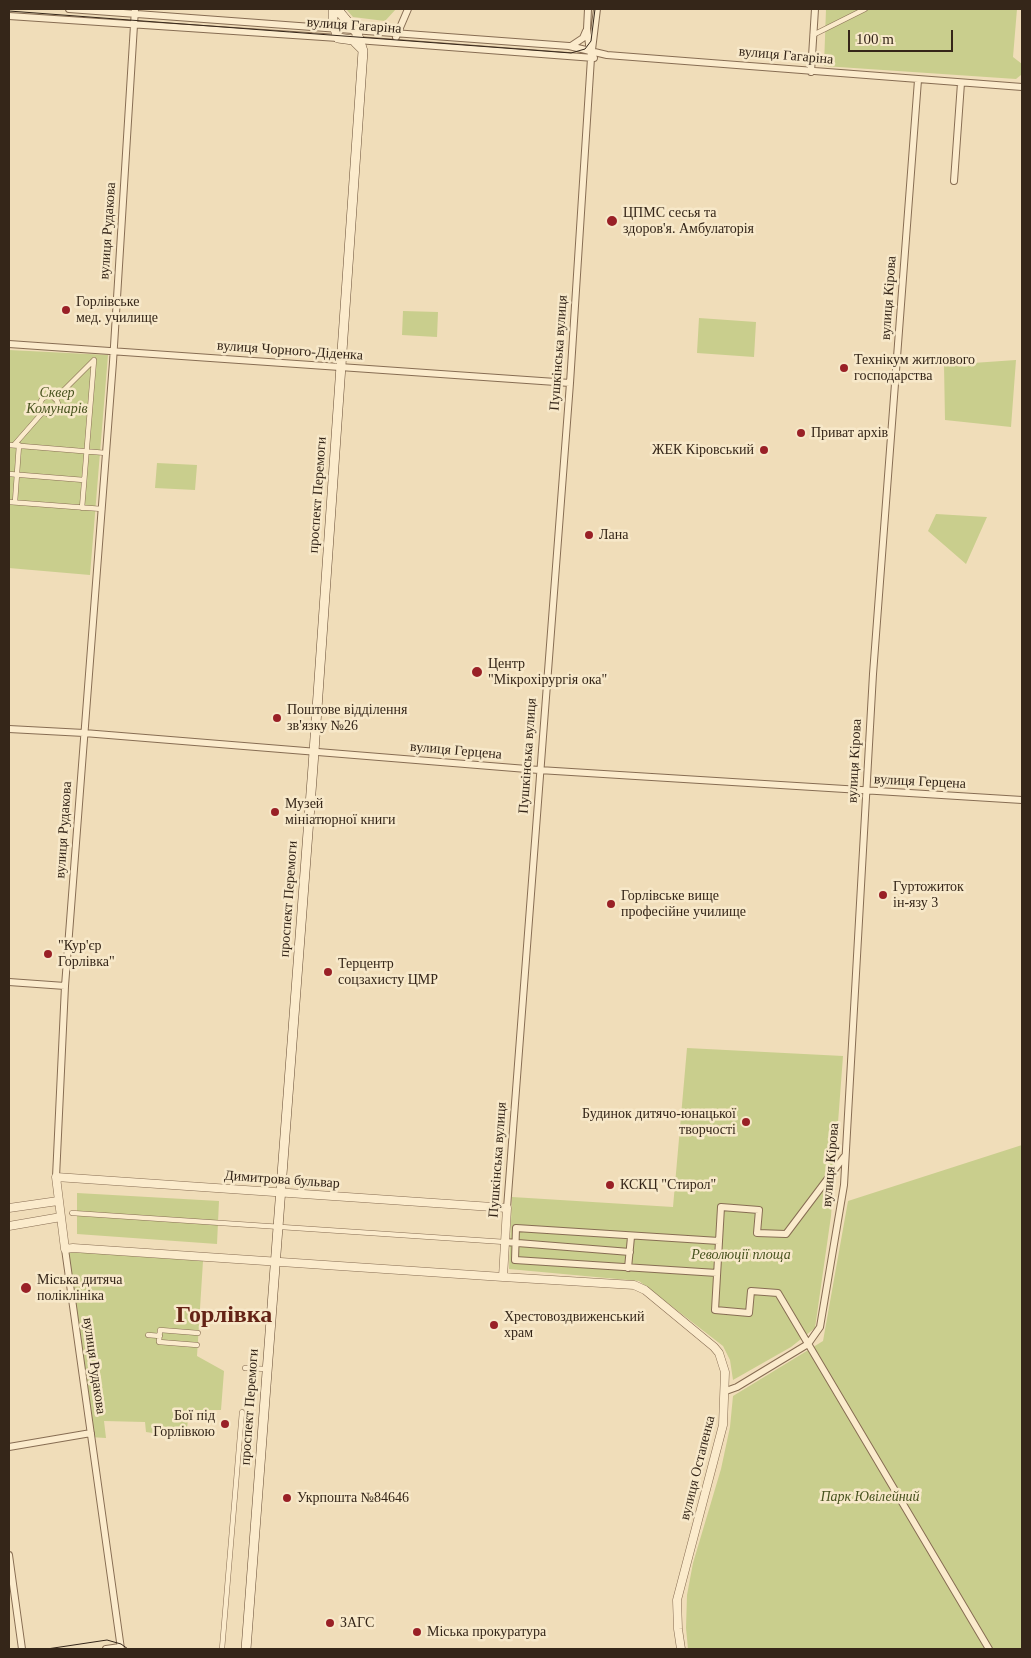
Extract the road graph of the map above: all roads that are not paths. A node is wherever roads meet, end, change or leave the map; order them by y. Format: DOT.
graph roads {
  1 [pos="69,9"];
  2 [pos="335,9"];
  3 [pos="408,9"];
  4 [pos="588,9"];
  5 [pos="598,9"];
  6 [pos="815,9"];
  7 [pos="865,9"];
  8 [pos="135,11"];
  9 [pos="9,16"];
  10 [pos="134,25"];
  11 [pos="587,29"];
  12 [pos="337,34"];
  13 [pos="397,34"];
  14 [pos="813,35"];
  15 [pos="356,37"];
  16 [pos="393,42"];
  17 [pos="570,46"];
  18 [pos="591,53"];
  19 [pos="811,72"];
  20 [pos="918,80"];
  21 [pos="961,83"];
  22 [pos="1022,87"];
  23 [pos="954,181"];
  24 [pos="9,344"];
  25 [pos="114,350"];
  26 [pos="340,368"];
  27 [pos="570,383"];
  28 [pos="56,399"];
  29 [pos="43,412"];
  30 [pos="14,445"];
  31 [pos="87,451"];
  32 [pos="106,452"];
  33 [pos="9,474"];
  34 [pos="17,475"];
  35 [pos="84,480"];
  36 [pos="9,502"];
  37 [pos="15,502"];
  38 [pos="82,508"];
  39 [pos="102,509"];
  40 [pos="9,729"];
  41 [pos="84,733"];
  42 [pos="314,752"];
  43 [pos="539,770"];
  44 [pos="866,791"];
  45 [pos="1022,800"];
  46 [pos="9,982"];
  47 [pos="65,986"];
  48 [pos="845,1156"];
  49 [pos="56,1176"];
  50 [pos="280,1192"];
  51 [pos="58,1201"];
  52 [pos="9,1208"];
  53 [pos="507,1208"];
  54 [pos="72,1213"];
  55 [pos="61,1217"];
  56 [pos="9,1226"];
  57 [pos="278,1228"];
  58 [pos="631,1237"];
  59 [pos="719,1241"];
  60 [pos="505,1242"];
  61 [pos="516,1243"];
  62 [pos="65,1249"];
  63 [pos="630,1252"];
  64 [pos="275,1262"];
  65 [pos="628,1268"];
  66 [pos="717,1273"];
  67 [pos="503,1277"];
  68 [pos="198,1333"];
  69 [pos="148,1335"];
  70 [pos="160,1336"];
  71 [pos="808,1344"];
  72 [pos="197,1345"];
  73 [pos="245,1368"];
  74 [pos="267,1369"];
  75 [pos="726,1391"];
  76 [pos="242,1412"];
  77 [pos="90,1433"];
  78 [pos="9,1447"];
  79 [pos="9,1555"];
  80 [pos="120,1648"];
  81 [pos="22,1649"];
  82 [pos="106,1649"];
  83 [pos="222,1649"];
  84 [pos="246,1649"];
  85 [pos="681,1649"];
  86 [pos="989,1649"];
  1 -- 8 [label="street, вулиця Гагаріна"];
  2 -- 12 [label="main road"];
  2 -- 15 [label="main road"];
  3 -- 13 [label="street"];
  4 -- 11 [label="street, Пушкінська вулиця"];
  5 -- 18 [label="street, Пушкінська вулиця"];
  6 -- 14 [label="street"];
  7 -- 14 [label="street"];
  8 -- 10 [label="street, вулиця Рудакова"];
  8 -- 12 [label="street, вулиця Гагаріна"];
  9 -- 10 [label="street, вулиця Гагаріна"];
  10 -- 12 [label="street, вулиця Гагаріна"];
  10 -- 25 [label="street, вулиця Рудакова"];
  11 -- 17 [label="street"];
  11 -- 18 [label="street, Пушкінська вулиця"];
  12 -- 15 [label="main road, вулиця Гагаріна"];
  13 -- 15 [label="street, вулиця Гагаріна"];
  13 -- 16 [label="street"];
  13 -- 17 [label="street, вулиця Гагаріна"];
  14 -- 19 [label="street"];
  15 -- 16 [label="street, вулиця Гагаріна"];
  15 -- 26 [label="main road, проспект Перемоги"];
  16 -- 18 [label="street, вулиця Гагаріна"];
  17 -- 18 [label="street, вулиця Гагаріна"];
  18 -- 19 [label="street, вулиця Гагаріна"];
  18 -- 27 [label="street, Пушкінська вулиця"];
  19 -- 20 [label="street, вулиця Гагаріна"];
  20 -- 21 [label="street, вулиця Гагаріна"];
  20 -- 44 [label="street, вулиця Кірова"];
  21 -- 22 [label="street, вулиця Гагаріна"];
  21 -- 23 [label="street"];
  24 -- 25 [label="street, вулиця Чорного-Діденка"];
  25 -- 26 [label="street, вулиця Чорного-Діденка"];
  25 -- 32 [label="street, вулиця Рудакова"];
  26 -- 27 [label="street, вулиця Чорного-Діденка"];
  26 -- 42 [label="main road, проспект Перемоги"];
  27 -- 43 [label="street, Пушкінська вулиця"];
  28 -- 29 [label="street"];
  28 -- 29 [label="street"];
  28 -- 31 [label="street"];
  29 -- 30 [label="street"];
  30 -- 31 [label="street"];
  30 -- 34 [label="street"];
  31 -- 32 [label="street"];
  31 -- 35 [label="street"];
  32 -- 39 [label="street, вулиця Рудакова"];
  33 -- 34 [label="street"];
  34 -- 35 [label="street"];
  34 -- 37 [label="street"];
  35 -- 38 [label="street"];
  36 -- 37 [label="street"];
  37 -- 38 [label="street"];
  38 -- 39 [label="street"];
  39 -- 41 [label="street, вулиця Рудакова"];
  40 -- 41 [label="street, вулиця Герцена"];
  41 -- 42 [label="street, вулиця Герцена"];
  41 -- 47 [label="street, вулиця Рудакова"];
  42 -- 43 [label="street, вулиця Герцена"];
  42 -- 50 [label="main road, проспект Перемоги"];
  43 -- 44 [label="street, вулиця Герцена"];
  43 -- 53 [label="street, Пушкінська вулиця"];
  44 -- 45 [label="street, вулиця Герцена"];
  44 -- 48 [label="street, вулиця Кірова"];
  46 -- 47 [label="street"];
  47 -- 49 [label="street, вулиця Рудакова"];
  48 -- 59 [label="street"];
  48 -- 71 [label="street, вулиця Кірова"];
  49 -- 50 [label="street, Димитрова бульвар"];
  49 -- 51 [label="street, вулиця Рудакова"];
  50 -- 53 [label="street, Димитрова бульвар"];
  50 -- 57 [label="main road, проспект Перемоги"];
  51 -- 52 [label="street"];
  51 -- 55 [label="street, вулиця Рудакова"];
  53 -- 60 [label="street, Пушкінська вулиця"];
  54 -- 57 [label="street"];
  55 -- 56 [label="street"];
  55 -- 62 [label="street, вулиця Рудакова"];
  57 -- 60 [label="street"];
  57 -- 64 [label="main road, проспект Перемоги"];
  58 -- 59 [label="street"];
  58 -- 61 [label="street"];
  58 -- 63 [label="street"];
  59 -- 66 [label="street"];
  60 -- 61 [label="street"];
  60 -- 67 [label="street, Пушкінська вулиця"];
  61 -- 63 [label="street"];
  61 -- 65 [label="street"];
  62 -- 64 [label="street"];
  62 -- 77 [label="street, вулиця Рудакова"];
  63 -- 65 [label="street"];
  64 -- 67 [label="street"];
  64 -- 74 [label="main road, проспект Перемоги"];
  65 -- 66 [label="street"];
  66 -- 71 [label="street"];
  67 -- 75 [label="street, вулиця Остапенка"];
  68 -- 70 [label="street"];
  69 -- 70 [label="street"];
  70 -- 72 [label="street"];
  71 -- 75 [label="street, вулиця Кірова"];
  71 -- 86 [label="street"];
  73 -- 74 [label="street"];
  74 -- 84 [label="main road, проспект Перемоги"];
  75 -- 85 [label="street, вулиця Остапенка"];
  76 -- 83 [label="street"];
  77 -- 78 [label="street"];
  77 -- 80 [label="street, вулиця Рудакова"];
  79 -- 81 [label="street"];
  80 -- 82 [label="street"];
}
